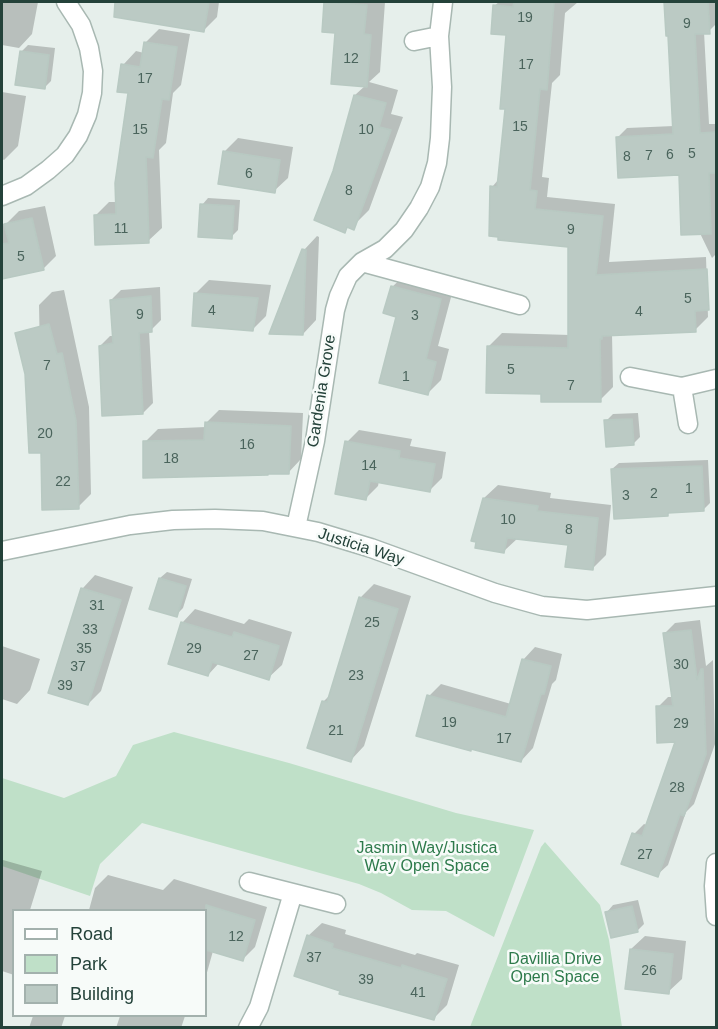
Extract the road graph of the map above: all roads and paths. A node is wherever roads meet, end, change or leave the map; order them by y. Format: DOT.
graph roads {
  1 [pos="68,2"];
  2 [pos="443,2"];
  3 [pos="439,36"];
  4 [pos="414,41"];
  5 [pos="2,196"];
  6 [pos="362,262"];
  7 [pos="520,305"];
  8 [pos="630,376"];
  9 [pos="717,379"];
  10 [pos="682,387"];
  11 [pos="688,424"];
  12 [pos="296,527"];
  13 [pos="2,551"];
  14 [pos="717,596"];
  15 [pos="717,863"];
  16 [pos="249,882"];
  17 [pos="293,892"];
  18 [pos="336,904"];
  19 [pos="717,916"];
  20 [pos="248,1028"];
  1 -- 5 [label="street"];
  2 -- 3 [label="street, Gardenia Grove"];
  3 -- 4 [label="street"];
  3 -- 6 [label="street, Gardenia Grove"];
  6 -- 7 [label="street"];
  6 -- 12 [label="street, Gardenia Grove"];
  8 -- 10 [label="street"];
  9 -- 10 [label="street"];
  10 -- 11 [label="street"];
  12 -- 13 [label="street, Justicia Way"];
  12 -- 14 [label="street, Justicia Way"];
  15 -- 19 [label="street"];
  16 -- 17 [label="street"];
  17 -- 18 [label="street"];
  17 -- 20 [label="street"];
}
